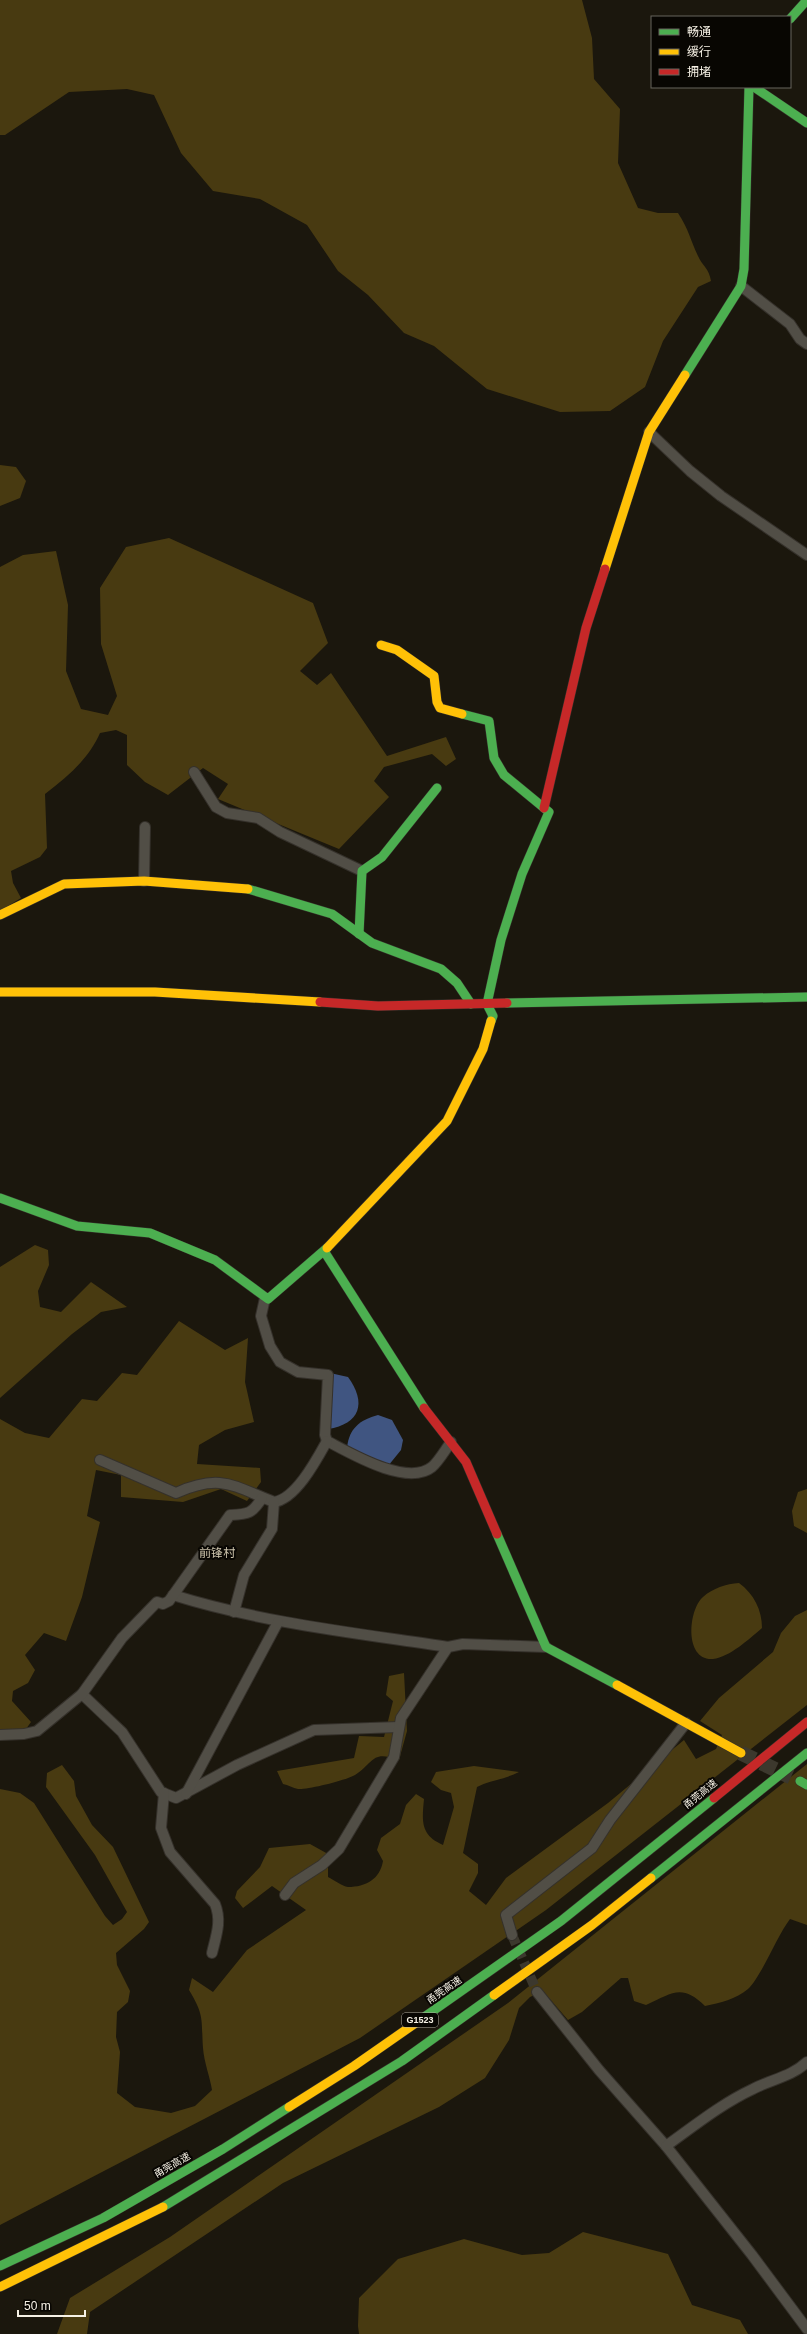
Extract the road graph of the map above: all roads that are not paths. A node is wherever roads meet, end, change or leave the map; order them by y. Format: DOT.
graph roads {
  1 [pos="807,0"];
  2 [pos="791,19"];
  3 [pos="749,88"];
  4 [pos="755,88"];
  5 [pos="807,123"];
  6 [pos="741,286"];
  7 [pos="807,344"];
  8 [pos="649,432"];
  9 [pos="807,555"];
  10 [pos="381,645"];
  11 [pos="194,772"];
  12 [pos="437,788"];
  13 [pos="544,808"];
  14 [pos="145,827"];
  15 [pos="362,871"];
  16 [pos="144,881"];
  17 [pos="0,915"];
  18 [pos="359,934"];
  19 [pos="0,992"];
  20 [pos="807,997"];
  21 [pos="471,1004"];
  22 [pos="487,1004"];
  23 [pos="0,1198"];
  24 [pos="324,1251"];
  25 [pos="265,1298"];
  26 [pos="327,1441"];
  27 [pos="451,1442"];
  28 [pos="100,1460"];
  29 [pos="262,1498"];
  30 [pos="274,1502"];
  31 [pos="173,1595"];
  32 [pos="234,1612"];
  33 [pos="278,1622"];
  34 [pos="448,1646"];
  35 [pos="546,1647"];
  36 [pos="82,1694"];
  37 [pos="807,1722"];
  38 [pos="686,1723"];
  39 [pos="399,1727"];
  40 [pos="0,1735"];
  41 [pos="741,1752"];
  42 [pos="807,1753"];
  43 [pos="164,1793"];
  44 [pos="186,1794"];
  45 [pos="284,1895"];
  46 [pos="512,1934"];
  47 [pos="212,1953"];
  48 [pos="537,1992"];
  49 [pos="807,2062"];
  50 [pos="666,2146"];
  51 [pos="0,2266"];
  52 [pos="0,2287"];
  53 [pos="807,2329"];
  1 -- 2 [label="main road"];
  3 -- 6 [label="main road"];
  4 -- 5 [label="main road"];
  6 -- 7 [label="street"];
  6 -- 8 [label="main road"];
  8 -- 9 [label="street"];
  8 -- 13 [label="main road"];
  10 -- 13 [label="main road"];
  11 -- 15 [label="street"];
  12 -- 15 [label="main road"];
  13 -- 22 [label="main road"];
  14 -- 16 [label="street"];
  15 -- 18 [label="main road"];
  16 -- 17 [label="main road"];
  16 -- 18 [label="main road"];
  18 -- 21 [label="main road"];
  19 -- 21 [label="main road"];
  20 -- 22 [label="main road"];
  21 -- 22 [label="main road"];
  22 -- 24 [label="main road"];
  23 -- 25 [label="main road"];
  24 -- 25 [label="main road"];
  24 -- 27 [label="main road"];
  25 -- 26 [label="street"];
  26 -- 27 [label="street"];
  26 -- 30 [label="street"];
  27 -- 35 [label="main road"];
  28 -- 29 [label="street"];
  29 -- 30 [label="street"];
  29 -- 31 [label="street"];
  30 -- 32 [label="street"];
  31 -- 32 [label="street"];
  31 -- 36 [label="street"];
  32 -- 33 [label="street"];
  33 -- 34 [label="street"];
  33 -- 44 [label="street"];
  34 -- 35 [label="street"];
  34 -- 39 [label="street"];
  35 -- 38 [label="main road"];
  36 -- 40 [label="street"];
  36 -- 43 [label="street"];
  37 -- 51 [label="main road, 甬莞高速 / G1523"];
  38 -- 41 [label="main road"];
  38 -- 46 [label="street"];
  39 -- 44 [label="street"];
  39 -- 45 [label="street"];
  42 -- 52 [label="main road, G1523"];
  43 -- 44 [label="street"];
  43 -- 47 [label="street"];
  48 -- 50 [label="street"];
  49 -- 50 [label="street"];
  50 -- 53 [label="street"];
}
